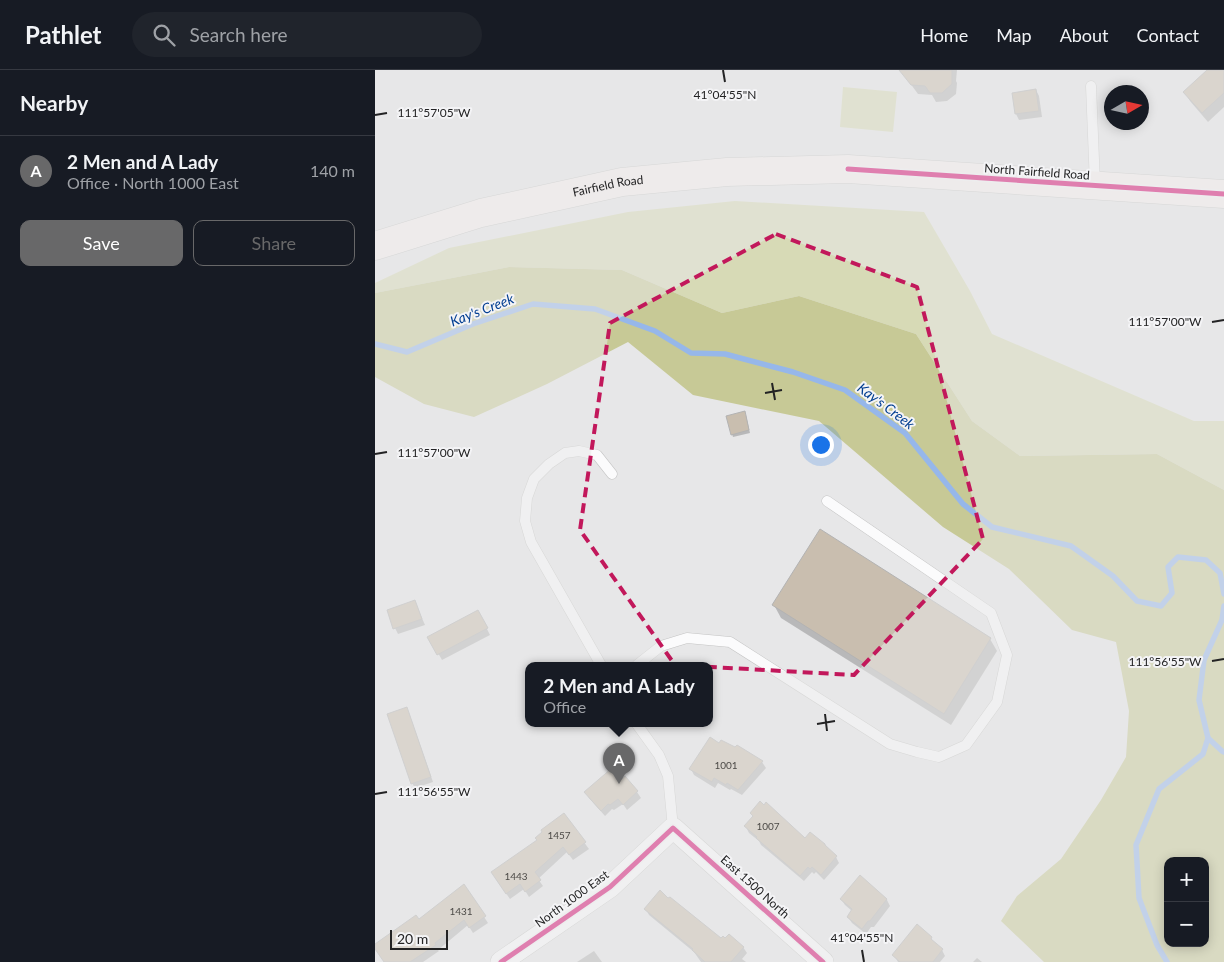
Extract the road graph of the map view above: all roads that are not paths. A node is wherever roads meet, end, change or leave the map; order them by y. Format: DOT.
graph roads {
  1 [pos="1091,86"];
  2 [pos="848,169"];
  3 [pos="1095,186"];
  4 [pos="1224,194"];
  5 [pos="375,246"];
  6 [pos="612,474"];
  7 [pos="827,501"];
  8 [pos="599,662"];
  9 [pos="641,662"];
  10 [pos="639,727"];
  11 [pos="673,828"];
  12 [pos="504,961"];
  13 [pos="823,962"];
  1 -- 3 [label="lane"];
  2 -- 3 [label="main road, North Fairfield Road"];
  2 -- 5 [label="main road, Fairfield Road"];
  3 -- 4 [label="main road, North Fairfield Road"];
  6 -- 8 [label="lane"];
  7 -- 9 [label="lane"];
  10 -- 11 [label="lane"];
  11 -- 12 [label="street, North 1000 East"];
  11 -- 13 [label="street, East 1500 North"];
}
